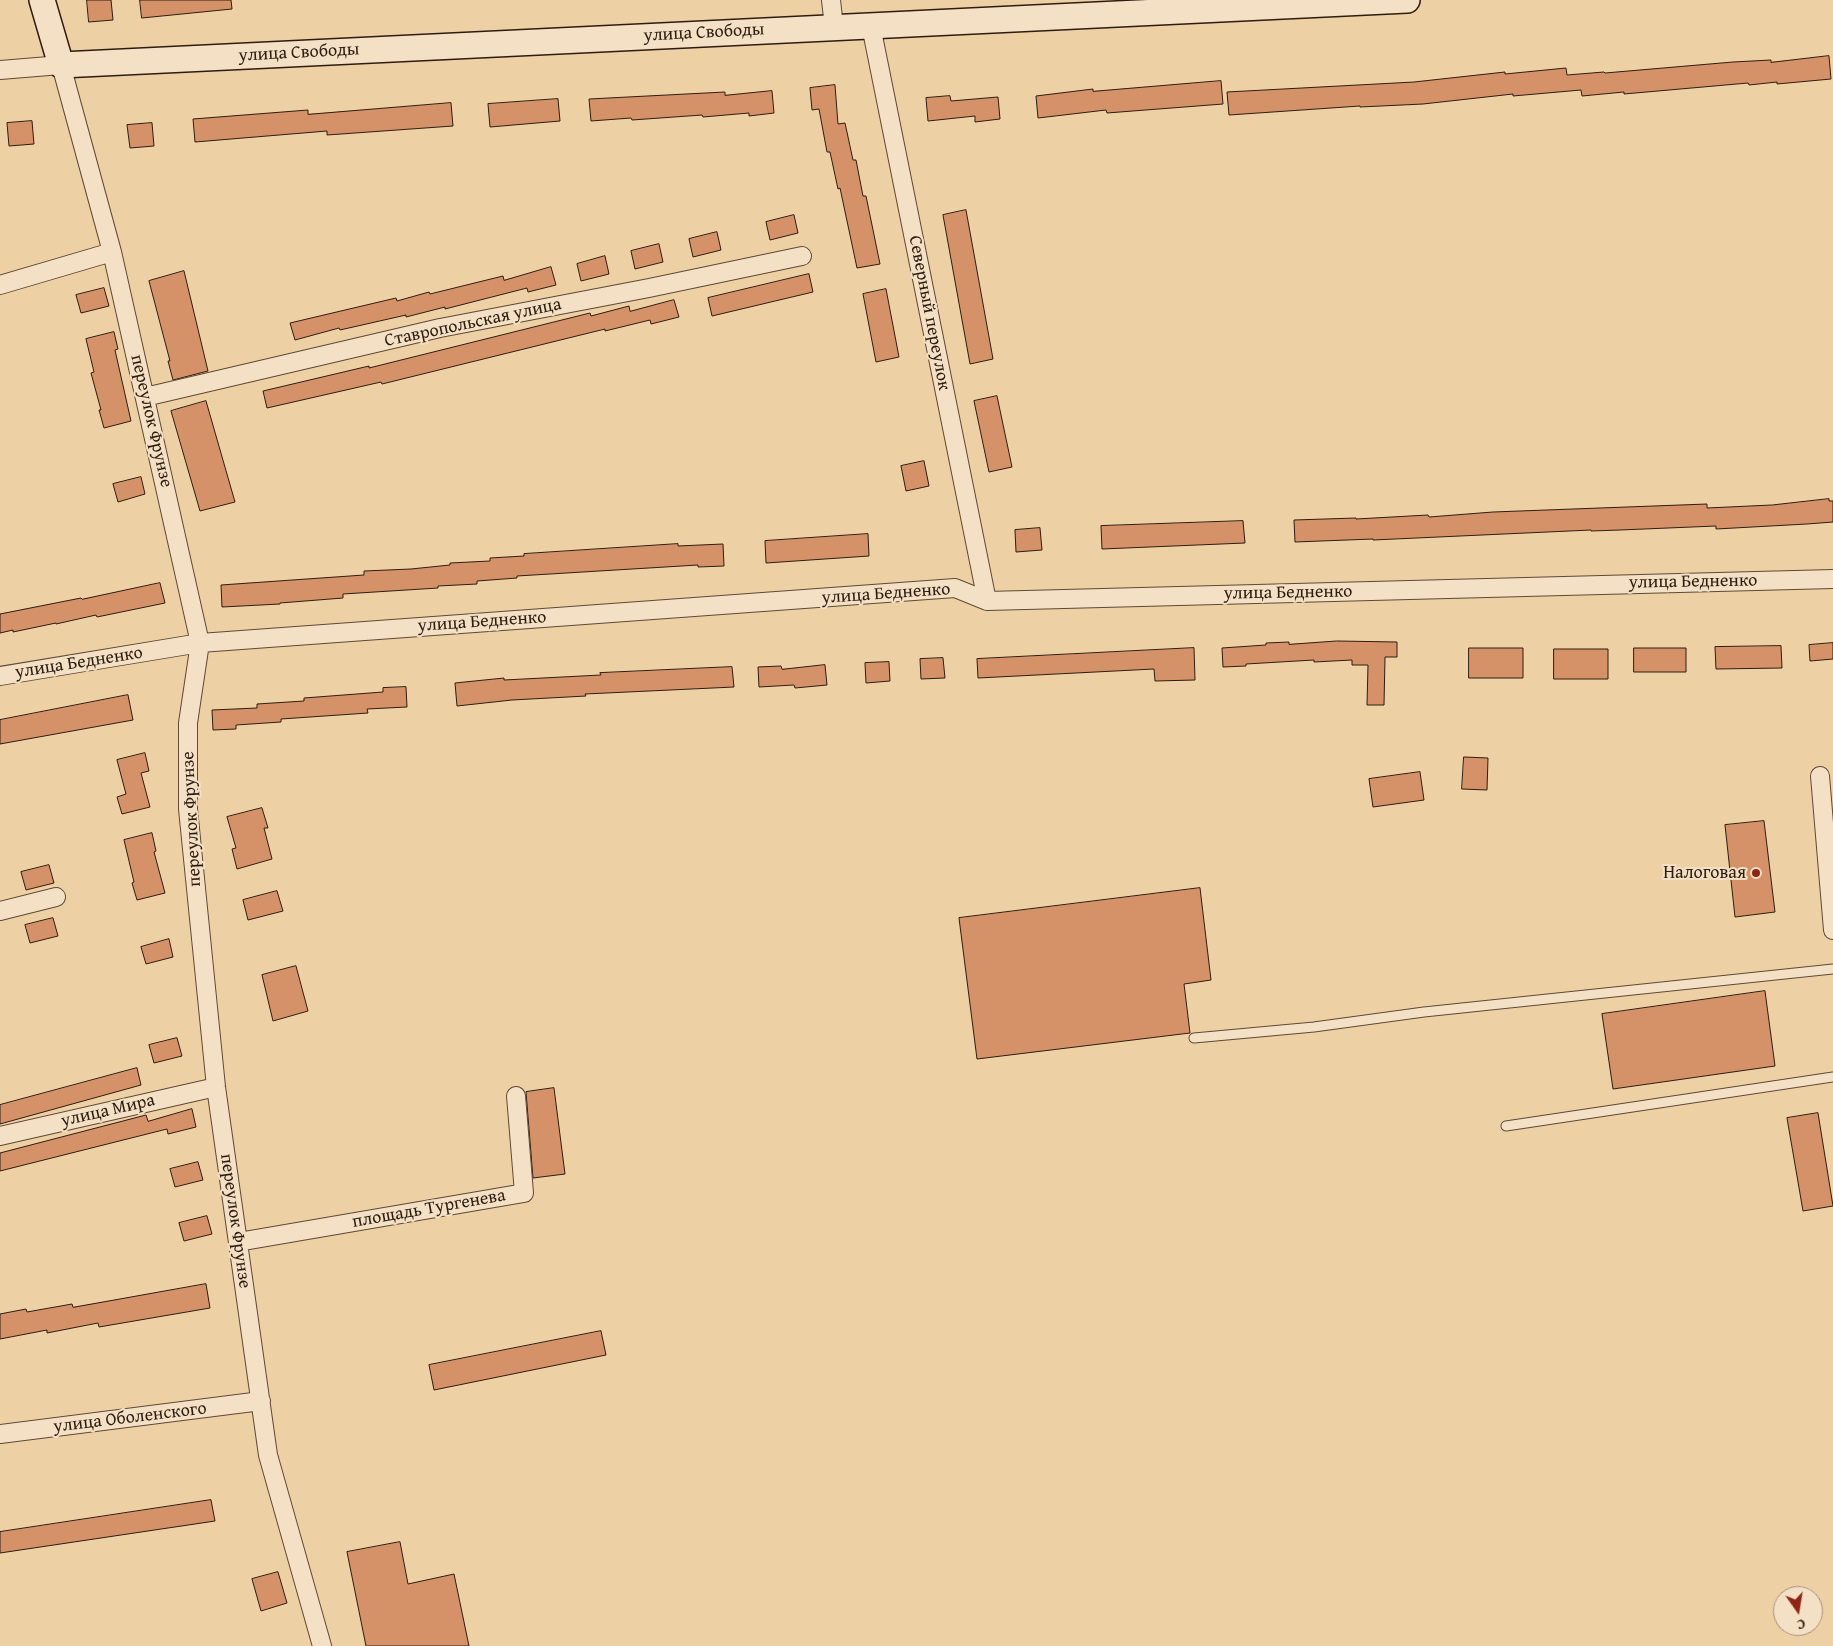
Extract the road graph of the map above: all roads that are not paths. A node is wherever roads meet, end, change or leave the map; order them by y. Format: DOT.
graph roads {
  1 [pos="42,0"];
  2 [pos="831,0"];
  3 [pos="1397,0"];
  4 [pos="871,26"];
  5 [pos="834,27"];
  6 [pos="61,65"];
  7 [pos="0,70"];
  8 [pos="112,252"];
  9 [pos="802,256"];
  10 [pos="0,285"];
  11 [pos="146,397"];
  12 [pos="1833,579"];
  13 [pos="987,601"];
  14 [pos="200,643"];
  15 [pos="0,676"];
  16 [pos="1820,776"];
  17 [pos="56,897"];
  18 [pos="0,911"];
  19 [pos="1833,930"];
  20 [pos="1833,969"];
  21 [pos="1194,1038"];
  22 [pos="1833,1077"];
  23 [pos="216,1088"];
  24 [pos="516,1096"];
  25 [pos="1506,1126"];
  26 [pos="0,1136"];
  27 [pos="238,1242"];
  28 [pos="261,1401"];
  29 [pos="0,1434"];
  30 [pos="322,1646"];
  1 -- 6 [label="main road, переулок Фрунзе"];
  2 -- 5 [label="street"];
  3 -- 4 [label="main road, улица Свободы"];
  4 -- 5 [label="main road, улица Свободы"];
  4 -- 13 [label="street, Северный переулок"];
  5 -- 6 [label="main road, улица Свободы"];
  6 -- 7 [label="street, улица Свободы"];
  6 -- 8 [label="street, переулок Фрунзе"];
  8 -- 10 [label="street"];
  8 -- 11 [label="street, переулок Фрунзе"];
  9 -- 11 [label="street, Ставропольская улица"];
  11 -- 14 [label="street, переулок Фрунзе"];
  12 -- 13 [label="street, улица Бедненко"];
  13 -- 14 [label="street, улица Бедненко"];
  14 -- 15 [label="street, улица Бедненко"];
  14 -- 23 [label="street, переулок Фрунзе"];
  16 -- 19 [label="street"];
  17 -- 18 [label="street"];
  20 -- 21 [label="lane"];
  22 -- 25 [label="lane"];
  23 -- 26 [label="street, улица Мира"];
  23 -- 27 [label="street, переулок Фрунзе"];
  24 -- 27 [label="street, площадь Тургенева"];
  27 -- 28 [label="street, переулок Фрунзе"];
  28 -- 29 [label="street, улица Оболенского"];
  28 -- 30 [label="street, переулок Фрунзе"];
}
